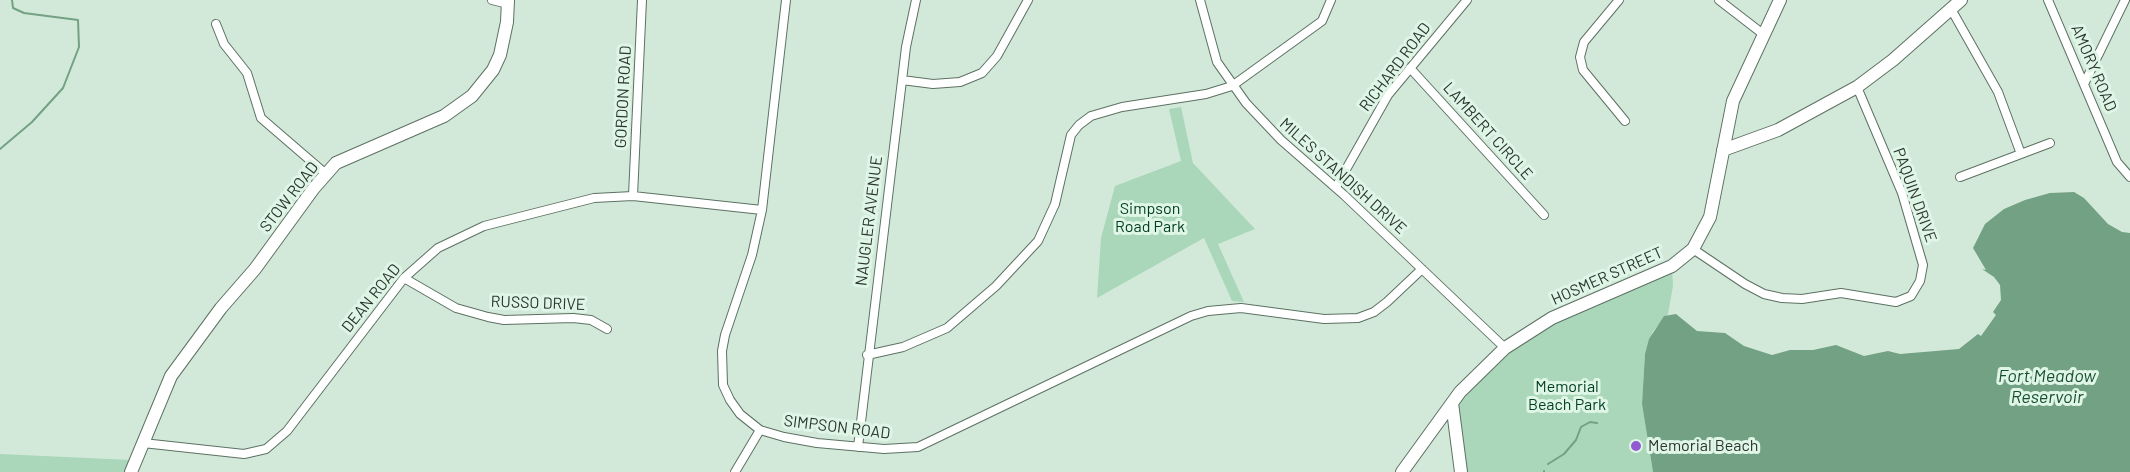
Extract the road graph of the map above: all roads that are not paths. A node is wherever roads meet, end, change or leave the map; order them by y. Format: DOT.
graph roads {
  1 [pos="492,0"];
  2 [pos="642,0"];
  3 [pos="786,0"];
  4 [pos="916,0"];
  5 [pos="1028,0"];
  6 [pos="1200,0"];
  7 [pos="1331,0"];
  8 [pos="1467,0"];
  9 [pos="1619,0"];
  10 [pos="1719,0"];
  11 [pos="1780,0"];
  12 [pos="1961,0"];
  13 [pos="2048,0"];
  14 [pos="2125,0"];
  15 [pos="508,2"];
  16 [pos="1951,9"];
  17 [pos="216,24"];
  18 [pos="1763,34"];
  19 [pos="1410,68"];
  20 [pos="902,80"];
  21 [pos="2085,84"];
  22 [pos="1232,86"];
  23 [pos="1857,87"];
  24 [pos="1625,122"];
  25 [pos="2050,143"];
  26 [pos="1723,150"];
  27 [pos="2021,154"];
  28 [pos="326,174"];
  29 [pos="1960,177"];
  30 [pos="2130,177"];
  31 [pos="1335,188"];
  32 [pos="633,196"];
  33 [pos="762,210"];
  34 [pos="1544,215"];
  35 [pos="1693,249"];
  36 [pos="1422,268"];
  37 [pos="404,278"];
  38 [pos="607,329"];
  39 [pos="1504,348"];
  40 [pos="867,355"];
  41 [pos="1452,403"];
  42 [pos="760,430"];
  43 [pos="145,439"];
  44 [pos="858,447"];
  45 [pos="131,472"];
  46 [pos="735,472"];
  47 [pos="1402,472"];
  48 [pos="1461,472"];
  1 -- 15 [label="street"];
  2 -- 32 [label="street, GORDON ROAD"];
  3 -- 33 [label="street, SIMPSON ROAD"];
  4 -- 20 [label="street, NAUGLER AVENUE"];
  5 -- 20 [label="street"];
  6 -- 22 [label="street, MILES STANDISH DRIVE"];
  7 -- 22 [label="street"];
  8 -- 19 [label="street, RICHARD ROAD"];
  9 -- 24 [label="street"];
  10 -- 18 [label="street"];
  11 -- 18 [label="street, HOSMER STREET"];
  12 -- 16 [label="street"];
  13 -- 21 [label="street, AMORY ROAD"];
  14 -- 21 [label="street"];
  15 -- 28 [label="street, STOW ROAD"];
  16 -- 23 [label="street"];
  16 -- 27 [label="street"];
  17 -- 28 [label="street"];
  18 -- 26 [label="street, HOSMER STREET"];
  19 -- 31 [label="street, RICHARD ROAD"];
  19 -- 34 [label="street, LAMBERT CIRCLE"];
  20 -- 40 [label="street, NAUGLER AVENUE"];
  21 -- 30 [label="street, AMORY ROAD"];
  22 -- 31 [label="street, MILES STANDISH DRIVE"];
  22 -- 40 [label="street"];
  23 -- 26 [label="street"];
  23 -- 35 [label="street, PAQUIN DRIVE"];
  25 -- 27 [label="street"];
  26 -- 35 [label="street, HOSMER STREET"];
  27 -- 29 [label="street"];
  28 -- 43 [label="street, STOW ROAD"];
  31 -- 36 [label="street, MILES STANDISH DRIVE"];
  32 -- 33 [label="street, DEAN ROAD"];
  32 -- 37 [label="street, DEAN ROAD"];
  33 -- 42 [label="street, SIMPSON ROAD"];
  35 -- 39 [label="street, HOSMER STREET"];
  36 -- 39 [label="street, MILES STANDISH DRIVE"];
  36 -- 44 [label="street, SIMPSON ROAD"];
  37 -- 38 [label="street, RUSSO DRIVE"];
  37 -- 43 [label="street, DEAN ROAD"];
  39 -- 41 [label="street, HOSMER STREET"];
  40 -- 44 [label="street, NAUGLER AVENUE"];
  41 -- 47 [label="street, HOSMER STREET"];
  41 -- 48 [label="street"];
  42 -- 44 [label="street, SIMPSON ROAD"];
  42 -- 46 [label="street"];
  43 -- 45 [label="street, STOW ROAD"];
}
